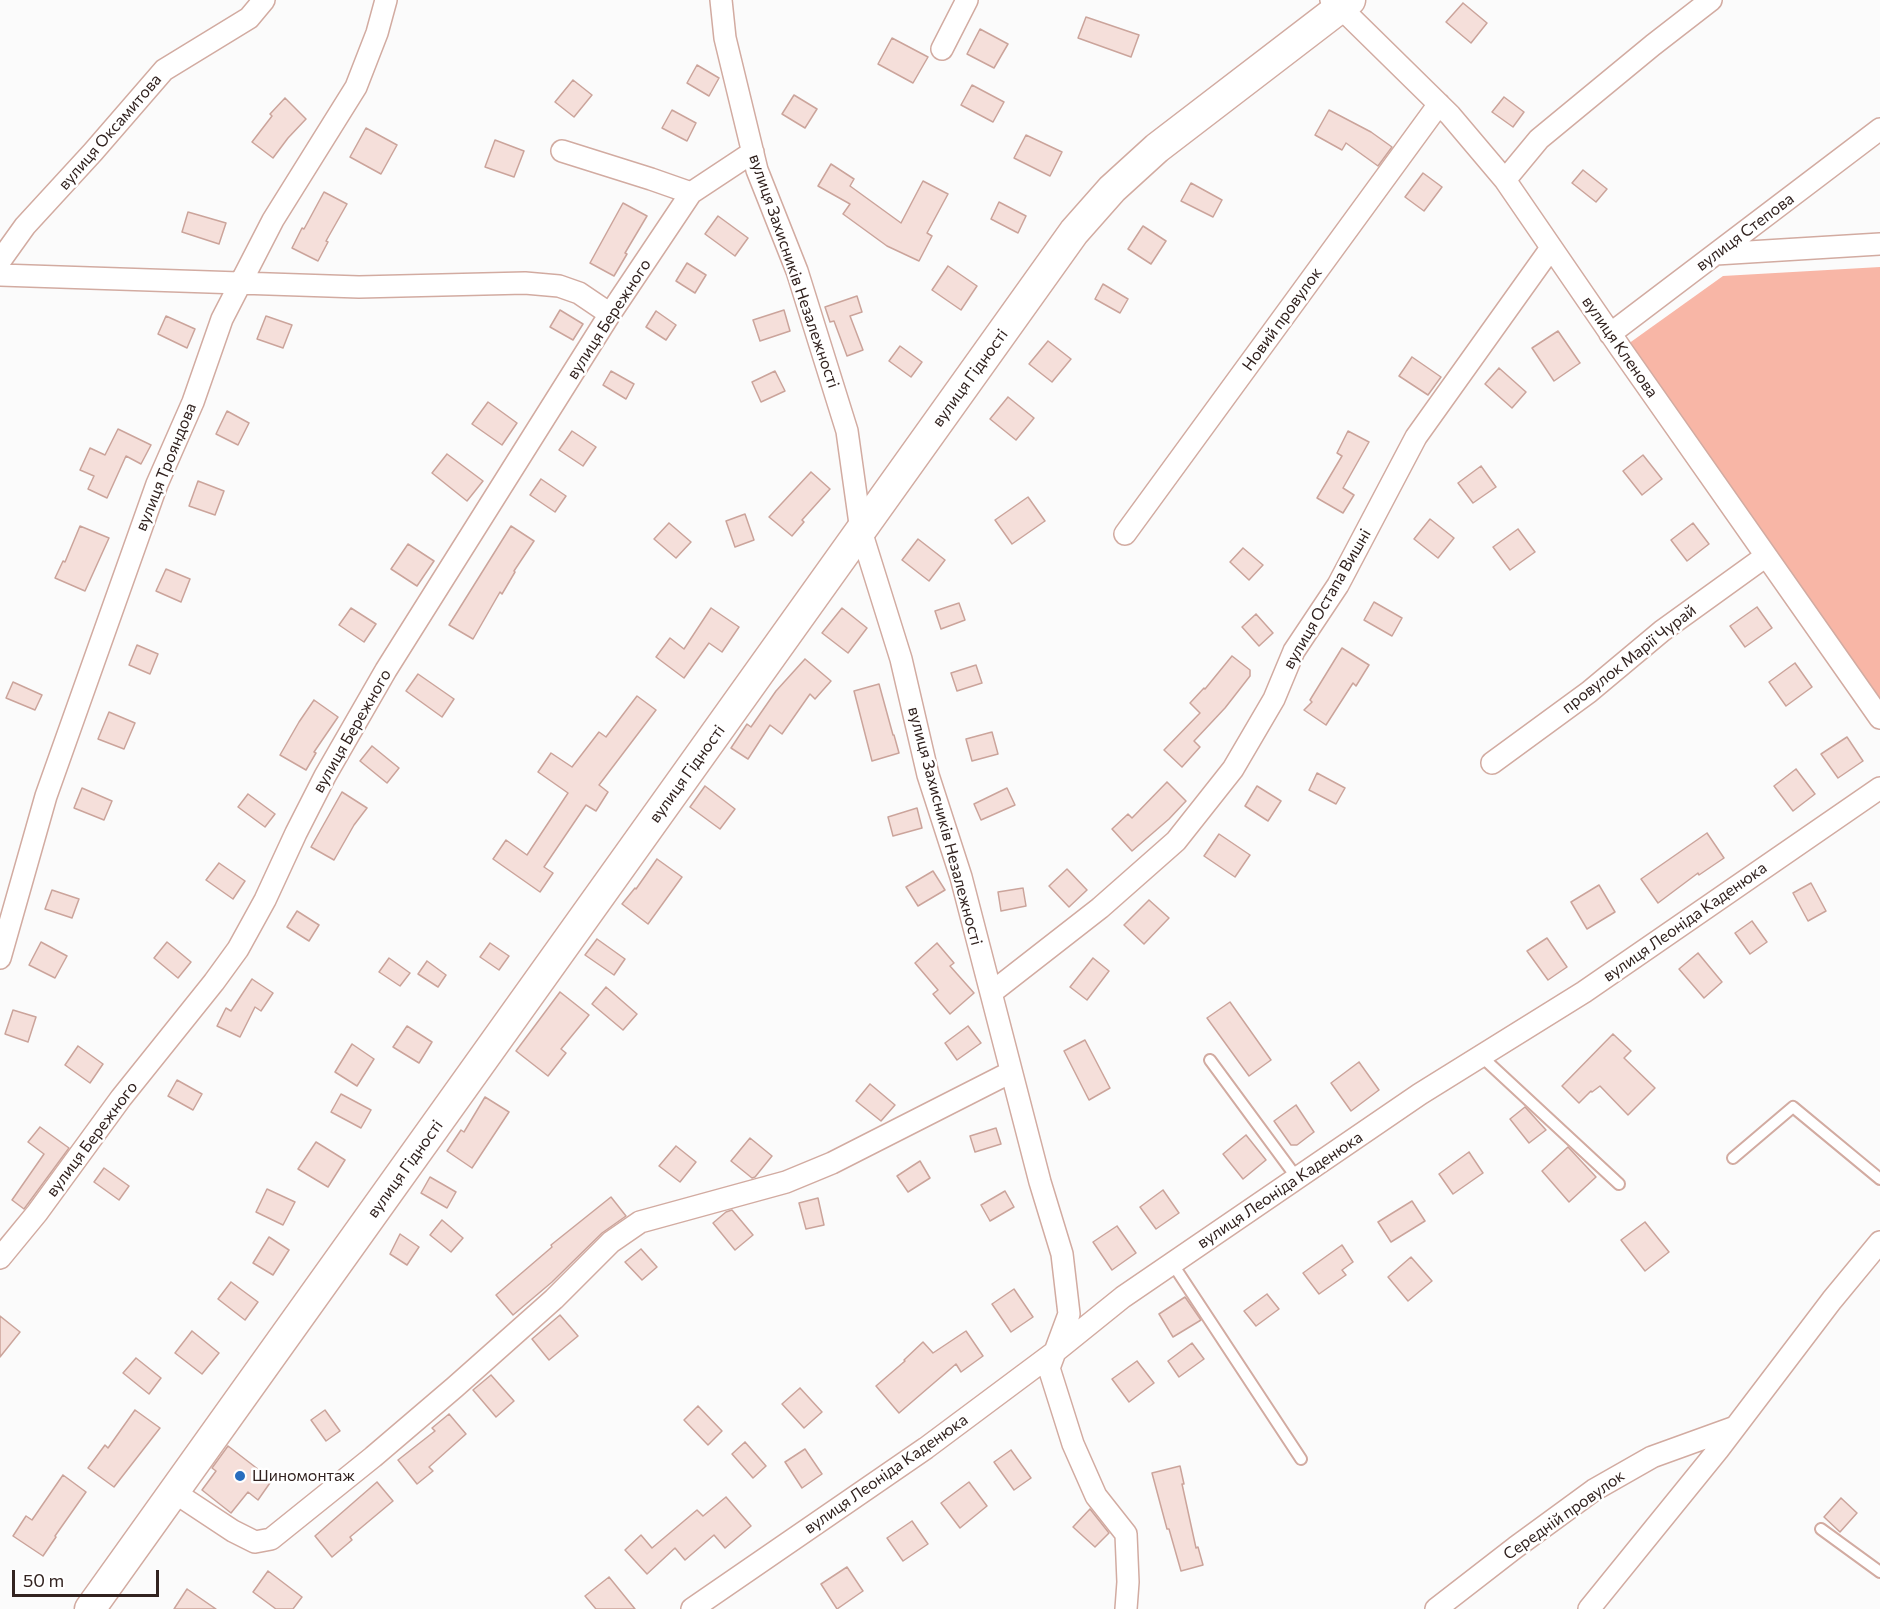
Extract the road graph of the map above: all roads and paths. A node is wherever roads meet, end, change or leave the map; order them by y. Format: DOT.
graph roads {
  1 [pos="264,0"];
  2 [pos="386,0"];
  3 [pos="721,0"];
  4 [pos="967,0"];
  5 [pos="1711,0"];
  6 [pos="1340,2"];
  7 [pos="942,49"];
  8 [pos="1439,104"];
  9 [pos="1880,129"];
  10 [pos="562,151"];
  11 [pos="753,152"];
  12 [pos="1505,180"];
  13 [pos="691,193"];
  14 [pos="1880,244"];
  15 [pos="1551,248"];
  16 [pos="1716,254"];
  17 [pos="0,261"];
  18 [pos="0,275"];
  19 [pos="240,284"];
  20 [pos="610,314"];
  21 [pos="1610,334"];
  22 [pos="861,531"];
  23 [pos="1125,534"];
  24 [pos="1766,556"];
  25 [pos="1880,718"];
  26 [pos="1492,763"];
  27 [pos="1880,788"];
  28 [pos="0,958"];
  29 [pos="991,993"];
  30 [pos="1481,1056"];
  31 [pos="1210,1059"];
  32 [pos="1011,1072"];
  33 [pos="1733,1158"];
  34 [pos="1297,1178"];
  35 [pos="1880,1179"];
  36 [pos="1620,1184"];
  37 [pos="1880,1242"];
  38 [pos="0,1258"];
  39 [pos="1172,1263"];
  40 [pos="1056,1351"];
  41 [pos="1735,1427"];
  42 [pos="1301,1459"];
  43 [pos="174,1492"];
  44 [pos="1821,1529"];
  45 [pos="1880,1572"];
  46 [pos="1125,1608"];
  47 [pos="90,1609"];
  48 [pos="692,1609"];
  49 [pos="1436,1609"];
  50 [pos="1589,1609"];
  1 -- 17 [label="street, вулиця Оксамитова"];
  2 -- 19 [label="street, вулиця Трояндова"];
  3 -- 11 [label="street, вулиця Захисників Незалежності"];
  4 -- 7 [label="street"];
  5 -- 12 [label="street"];
  6 -- 8 [label="street, вулиця Кленова"];
  6 -- 22 [label="street, вулиця Гідності"];
  8 -- 12 [label="street, вулиця Кленова"];
  8 -- 23 [label="street, Новий провулок"];
  9 -- 16 [label="street, вулиця Степова"];
  10 -- 13 [label="street"];
  11 -- 13 [label="street, вулиця Бережного"];
  11 -- 22 [label="street, вулиця Захисників Незалежності"];
  12 -- 15 [label="street, вулиця Кленова"];
  13 -- 20 [label="street, вулиця Бережного"];
  14 -- 16 [label="street"];
  15 -- 21 [label="street, вулиця Кленова"];
  15 -- 29 [label="street, вулиця Остапа Вишні"];
  16 -- 21 [label="street, вулиця Степова"];
  18 -- 19 [label="street"];
  19 -- 20 [label="street"];
  19 -- 28 [label="street, вулиця Трояндова"];
  20 -- 38 [label="street, вулиця Бережного"];
  21 -- 24 [label="street, вулиця Кленова"];
  22 -- 29 [label="street, вулиця Захисників Незалежності"];
  22 -- 43 [label="street, вулиця Гідності"];
  24 -- 25 [label="street, вулиця Кленова"];
  24 -- 26 [label="street, провулок Марії Чурай"];
  27 -- 30 [label="street, вулиця Леоніда Каденюка"];
  29 -- 32 [label="street, вулиця Захисників Незалежності"];
  30 -- 34 [label="street, вулиця Леоніда Каденюка"];
  30 -- 36 [label="lane"];
  31 -- 34 [label="lane"];
  32 -- 40 [label="street, вулиця Захисників Незалежності"];
  32 -- 43 [label="street"];
  33 -- 35 [label="lane"];
  34 -- 39 [label="street, вулиця Леоніда Каденюка"];
  37 -- 41 [label="street"];
  39 -- 40 [label="street, вулиця Леоніда Каденюка"];
  39 -- 42 [label="lane"];
  40 -- 46 [label="street, вулиця Захисників Незалежності"];
  40 -- 48 [label="street, вулиця Леоніда Каденюка"];
  41 -- 49 [label="street, Середній провулок"];
  41 -- 50 [label="street"];
  43 -- 47 [label="street, вулиця Гідності"];
  44 -- 45 [label="lane"];
}
